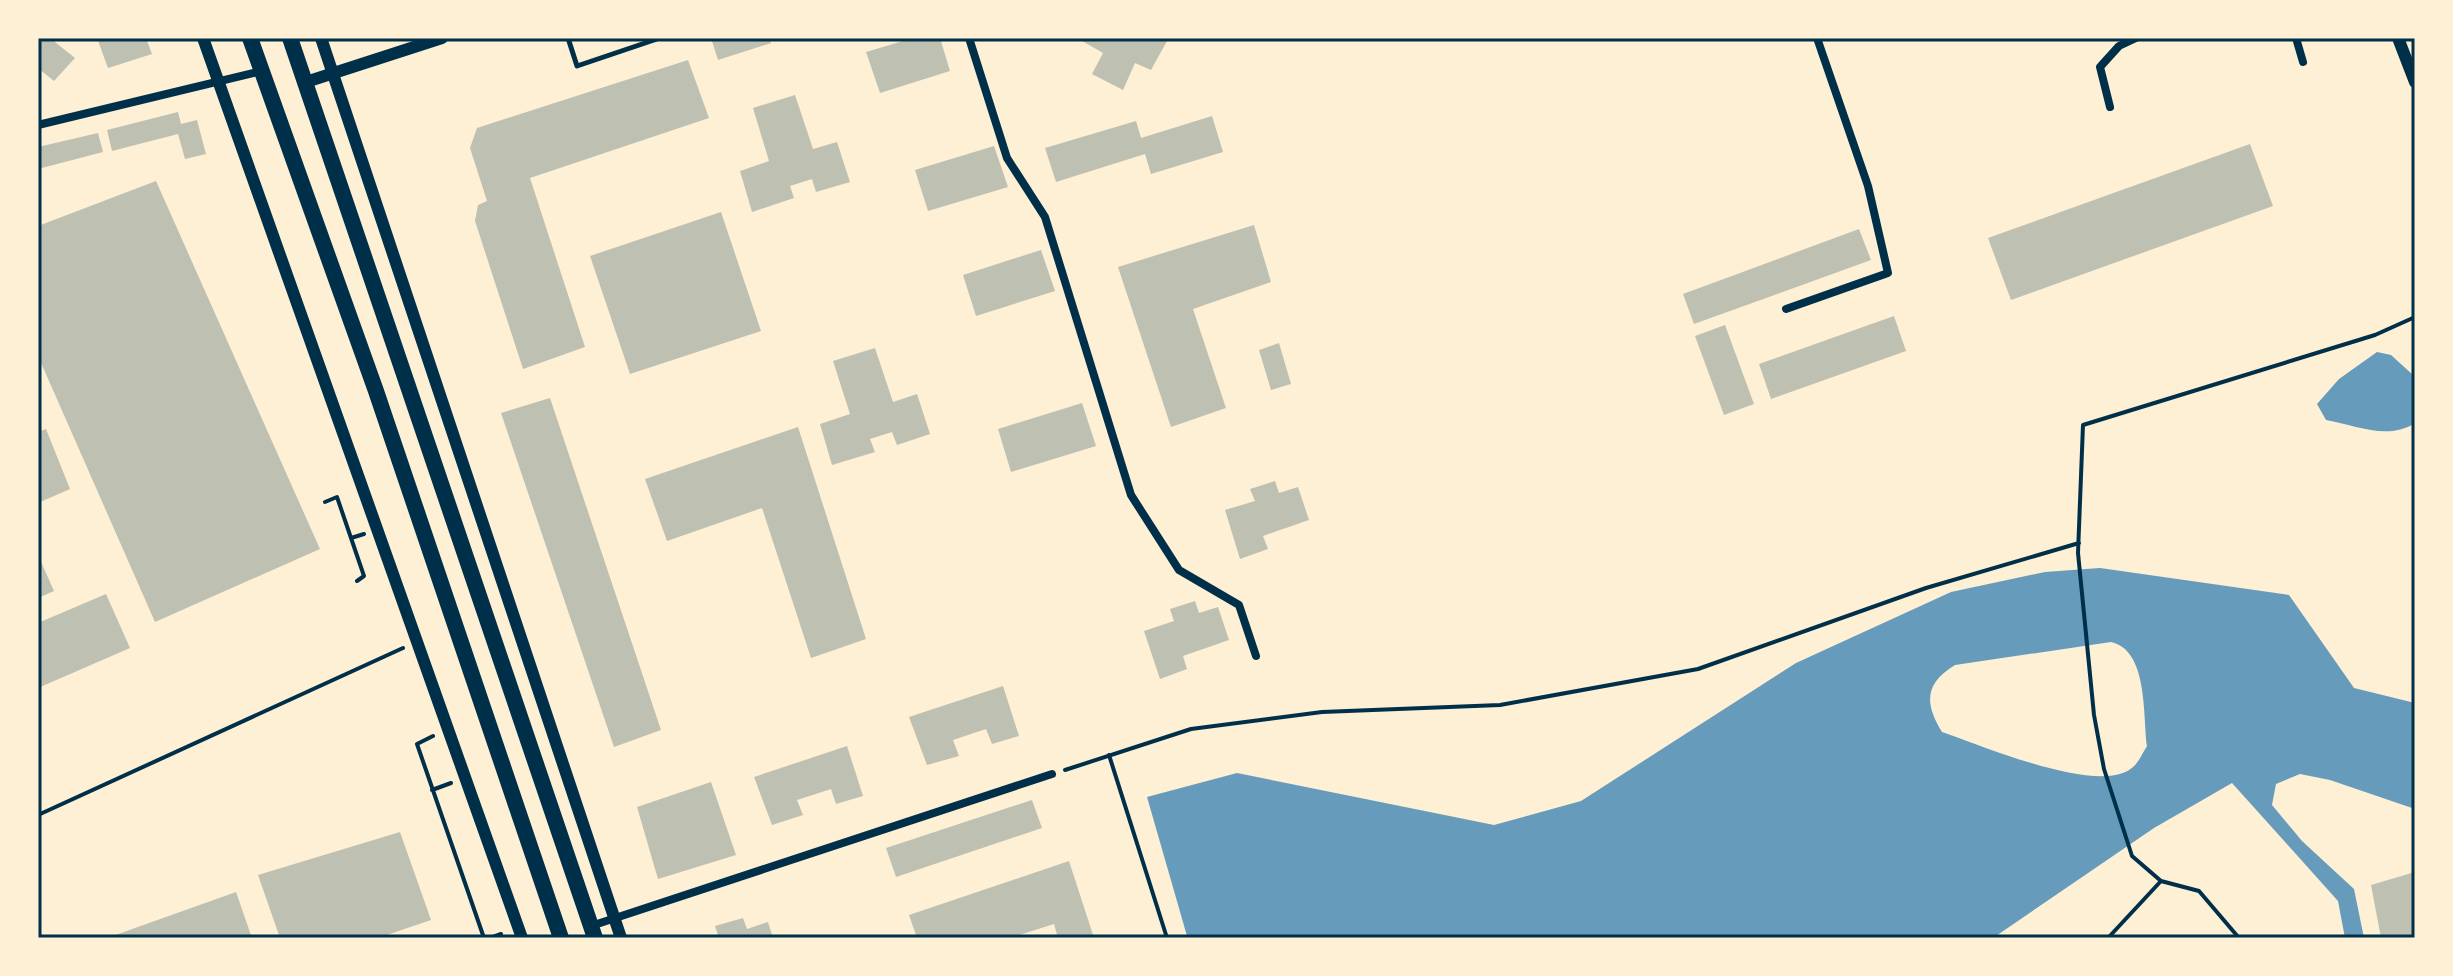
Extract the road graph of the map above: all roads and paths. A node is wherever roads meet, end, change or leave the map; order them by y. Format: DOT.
graph roads {
  1 [pos="203,38"];
  2 [pos="250,38"];
  3 [pos="290,38"];
  4 [pos="321,38"];
  5 [pos="442,38"];
  6 [pos="568,38"];
  7 [pos="660,38"];
  8 [pos="969,38"];
  9 [pos="1817,38"];
  10 [pos="2136,38"];
  11 [pos="2296,38"];
  12 [pos="2398,38"];
  13 [pos="2303,62"];
  14 [pos="262,70"];
  15 [pos="333,73"];
  16 [pos="306,82"];
  17 [pos="2415,82"];
  18 [pos="219,84"];
  19 [pos="2110,107"];
  20 [pos="38,125"];
  21 [pos="1786,309"];
  22 [pos="2415,317"];
  23 [pos="325,502"];
  24 [pos="2079,543"];
  25 [pos="357,581"];
  26 [pos="420,641"];
  27 [pos="1256,656"];
  28 [pos="433,736"];
  29 [pos="1109,755"];
  30 [pos="1052,774"];
  31 [pos="38,815"];
  32 [pos="2161,881"];
  33 [pos="614,918"];
  34 [pos="593,932"];
  35 [pos="501,934"];
  36 [pos="487,938"];
  37 [pos="522,938"];
  38 [pos="561,938"];
  39 [pos="621,938"];
  40 [pos="1167,938"];
  41 [pos="2108,938"];
  42 [pos="2239,938"];
  1 -- 18 [label="street"];
  2 -- 14 [label="main road"];
  3 -- 16 [label="main road"];
  4 -- 15 [label="street"];
  5 -- 15 [label="street"];
  6 -- 7 [label="lane"];
  8 -- 27 [label="street"];
  9 -- 21 [label="street"];
  10 -- 19 [label="street"];
  11 -- 13 [label="street"];
  12 -- 17 [label="street"];
  14 -- 18 [label="street"];
  14 -- 38 [label="main road"];
  15 -- 16 [label="street"];
  15 -- 33 [label="street"];
  16 -- 34 [label="main road"];
  18 -- 20 [label="street"];
  18 -- 26 [label="street"];
  22 -- 24 [label="path"];
  23 -- 25 [label="path"];
  24 -- 29 [label="path"];
  24 -- 32 [label="path"];
  26 -- 31 [label="path"];
  26 -- 37 [label="street"];
  28 -- 36 [label="path"];
  29 -- 30 [label="path"];
  29 -- 40 [label="path"];
  30 -- 33 [label="street"];
  32 -- 41 [label="path"];
  32 -- 42 [label="path"];
  33 -- 34 [label="street"];
  33 -- 39 [label="street"];
  35 -- 36 [label="path"];
}
